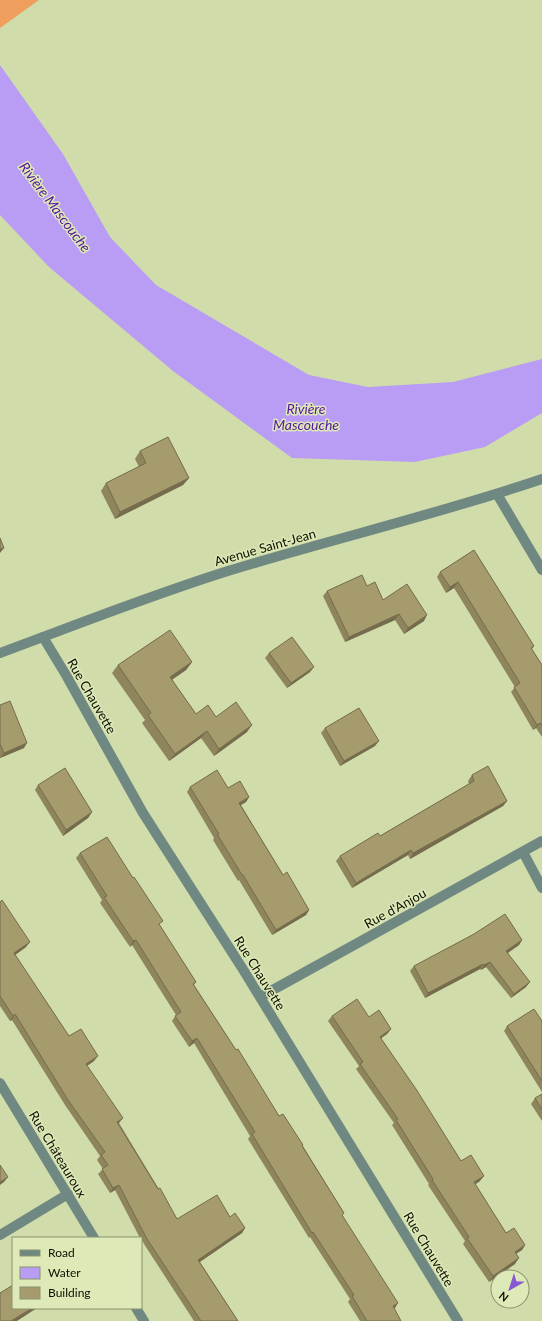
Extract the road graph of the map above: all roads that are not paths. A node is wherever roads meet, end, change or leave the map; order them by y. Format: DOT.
graph roads {
  1 [pos="542,480"];
  2 [pos="497,494"];
  3 [pos="542,570"];
  4 [pos="43,637"];
  5 [pos="0,653"];
  6 [pos="542,841"];
  7 [pos="523,852"];
  8 [pos="542,888"];
  9 [pos="260,997"];
  10 [pos="0,1083"];
  11 [pos="68,1194"];
  12 [pos="0,1235"];
  13 [pos="93,1237"];
  14 [pos="137,1309"];
  15 [pos="144,1321"];
  16 [pos="458,1321"];
  1 -- 2 [label="street, Avenue Saint-Jean"];
  2 -- 3 [label="street"];
  2 -- 4 [label="street, Avenue Saint-Jean"];
  4 -- 5 [label="street, Avenue Saint-Jean"];
  4 -- 9 [label="street, Rue Chauvette"];
  6 -- 7 [label="street, Rue d'Anjou"];
  7 -- 8 [label="street"];
  7 -- 9 [label="street, Rue d'Anjou"];
  9 -- 16 [label="street, Rue Chauvette"];
  10 -- 11 [label="street, Rue Châteauroux"];
  11 -- 12 [label="street"];
  11 -- 13 [label="street, Rue Châteauroux"];
  14 -- 15 [label="street"];
}
